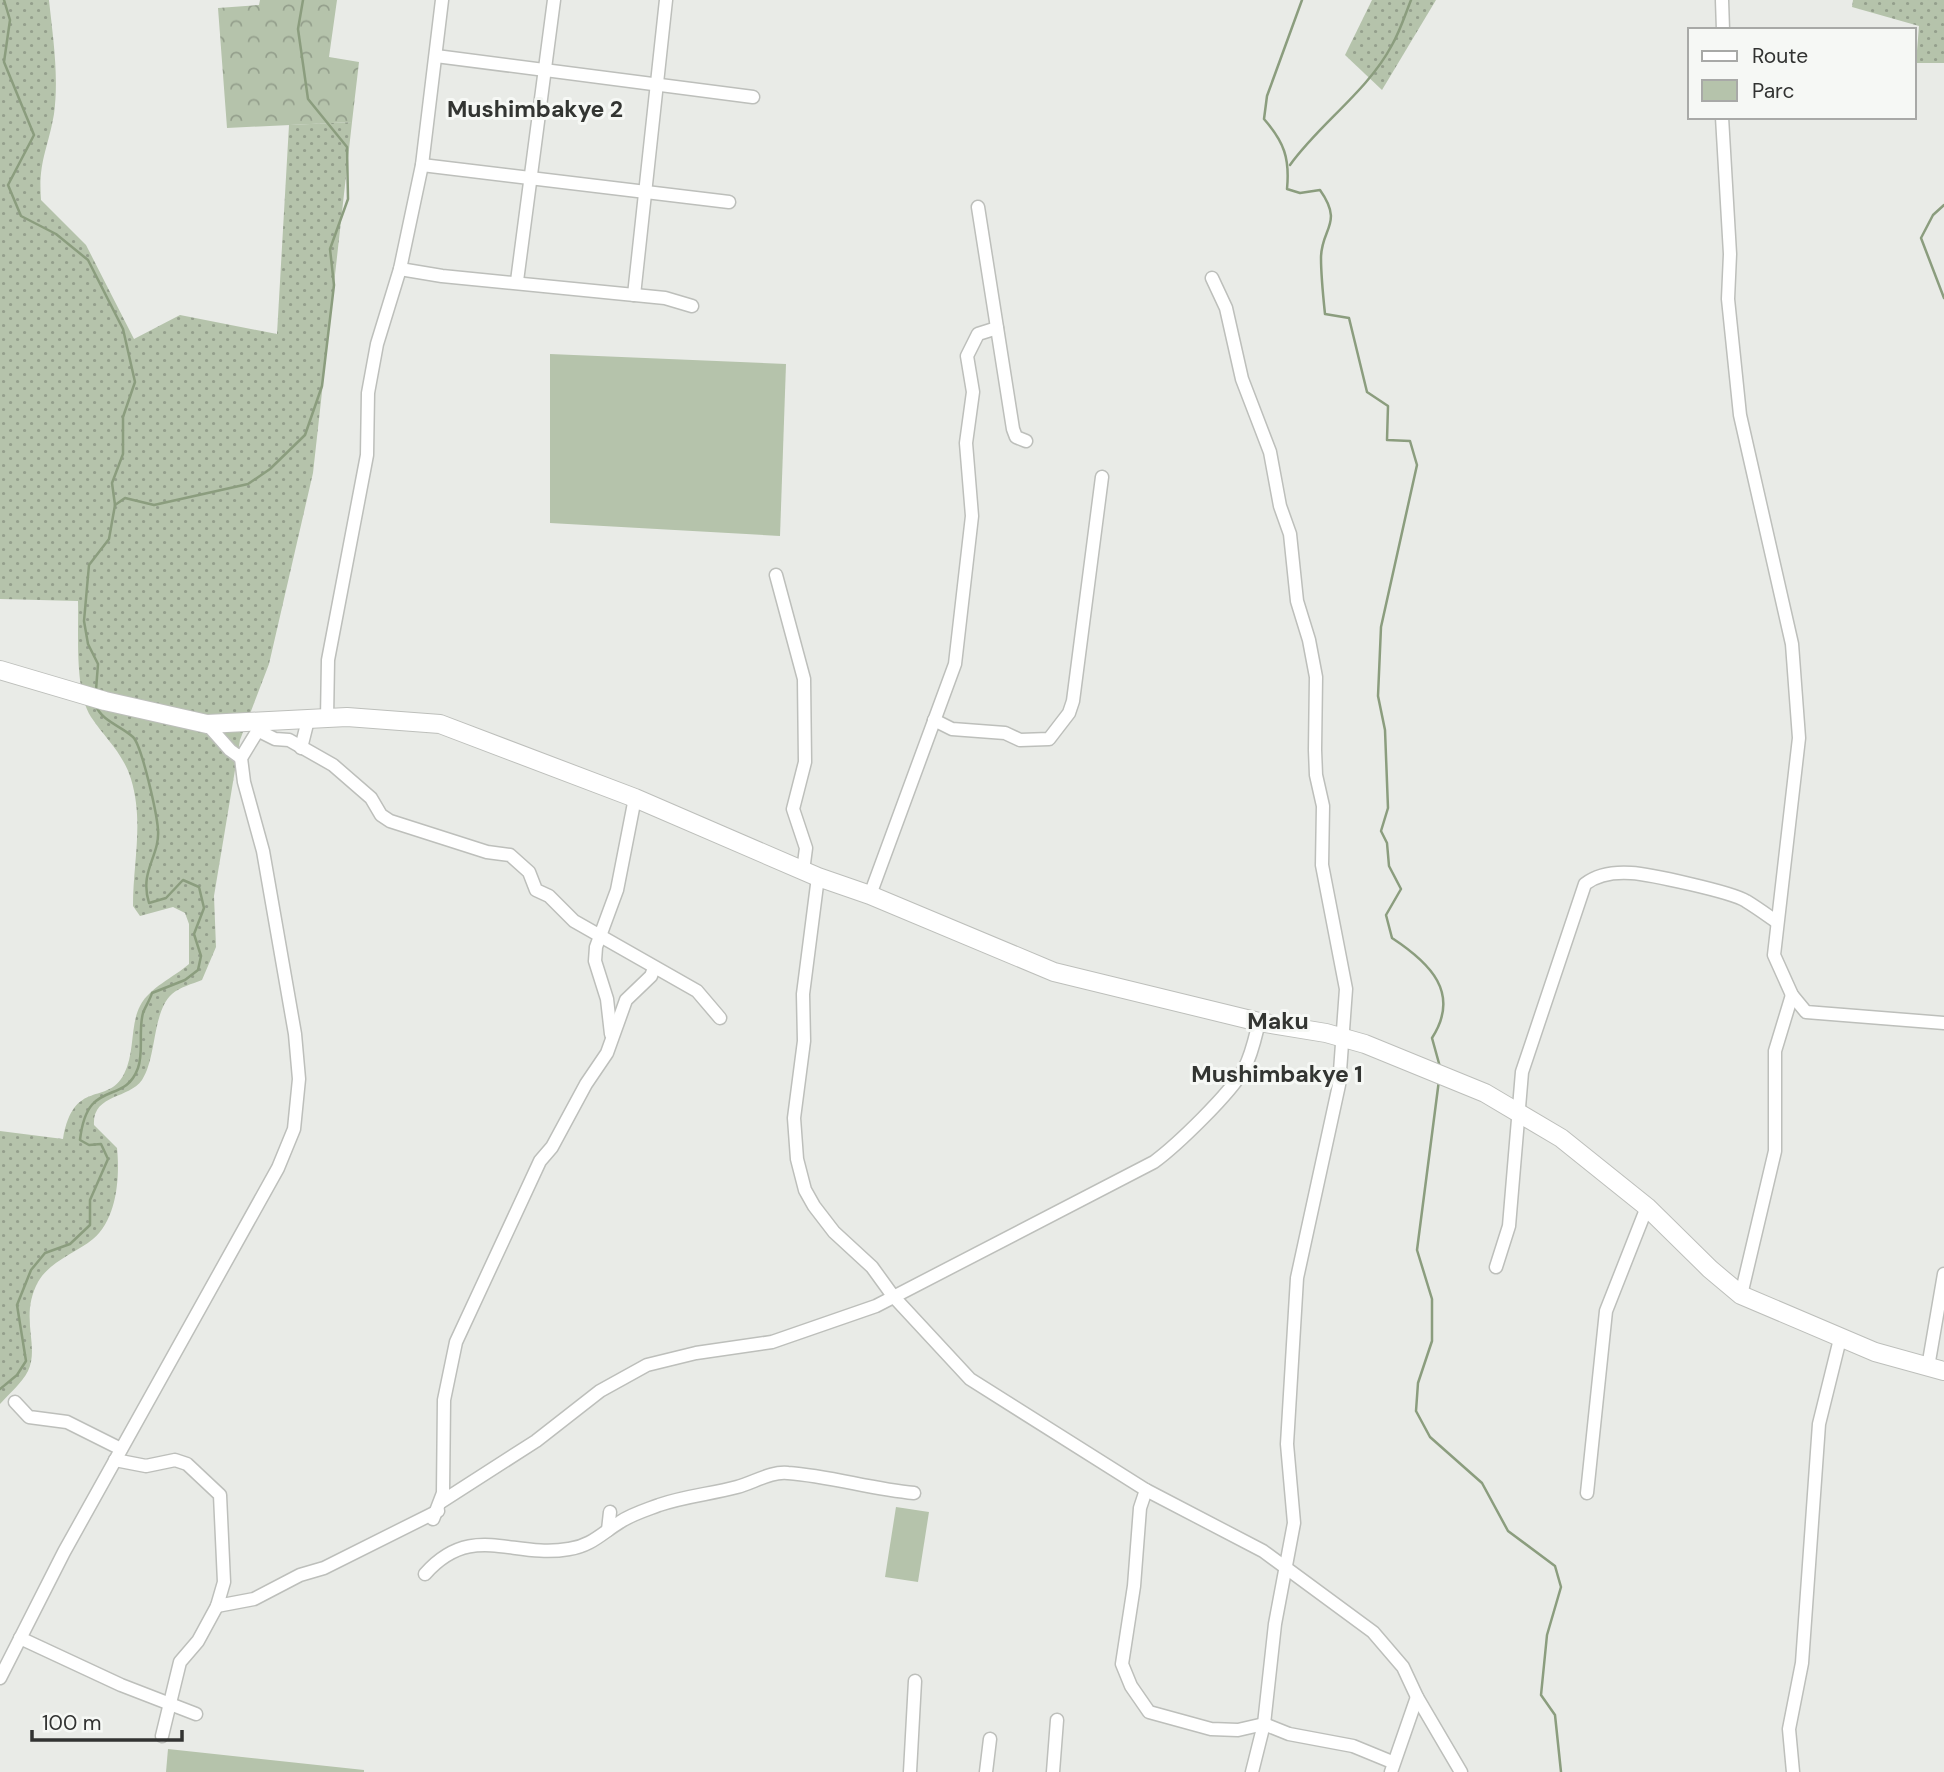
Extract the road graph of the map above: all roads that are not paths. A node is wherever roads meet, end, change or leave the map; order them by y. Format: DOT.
graph roads {
  1 [pos="442,0"];
  2 [pos="554,0"];
  3 [pos="666,0"];
  4 [pos="1722,0"];
  5 [pos="1723,28"];
  6 [pos="436,57"];
  7 [pos="545,70"];
  8 [pos="657,85"];
  9 [pos="753,97"];
  10 [pos="1722,119"];
  11 [pos="422,164"];
  12 [pos="531,178"];
  13 [pos="646,192"];
  14 [pos="729,202"];
  15 [pos="978,207"];
  16 [pos="400,269"];
  17 [pos="1212,278"];
  18 [pos="517,281"];
  19 [pos="634,295"];
  20 [pos="692,306"];
  21 [pos="997,328"];
  22 [pos="1027,441"];
  23 [pos="1102,477"];
  24 [pos="776,575"];
  25 [pos="0,670"];
  26 [pos="327,719"];
  27 [pos="308,720"];
  28 [pos="934,720"];
  29 [pos="208,723"];
  30 [pos="261,727"];
  31 [pos="301,748"];
  32 [pos="241,758"];
  33 [pos="635,798"];
  34 [pos="810,874"];
  35 [pos="870,895"];
  36 [pos="1777,922"];
  37 [pos="602,936"];
  38 [pos="654,968"];
  39 [pos="1792,995"];
  40 [pos="720,1018"];
  41 [pos="1259,1022"];
  42 [pos="1944,1023"];
  43 [pos="611,1035"];
  44 [pos="1344,1037"];
  45 [pos="1517,1111"];
  46 [pos="1647,1207"];
  47 [pos="1496,1267"];
  48 [pos="1944,1274"];
  49 [pos="1741,1295"];
  50 [pos="893,1296"];
  51 [pos="1840,1339"];
  52 [pos="1936,1369"];
  53 [pos="15,1402"];
  54 [pos="118,1455"];
  55 [pos="1146,1490"];
  56 [pos="914,1493"];
  57 [pos="1587,1493"];
  58 [pos="437,1510"];
  59 [pos="610,1512"];
  60 [pos="608,1530"];
  61 [pos="1286,1566"];
  62 [pos="425,1574"];
  63 [pos="217,1606"];
  64 [pos="20,1638"];
  65 [pos="0,1678"];
  66 [pos="915,1681"];
  67 [pos="1417,1697"];
  68 [pos="169,1703"];
  69 [pos="196,1714"];
  70 [pos="1058,1720"];
  71 [pos="1264,1724"];
  72 [pos="162,1736"];
  73 [pos="990,1739"];
  74 [pos="1392,1767"];
  75 [pos="910,1772"];
  76 [pos="986,1772"];
  77 [pos="1053,1772"];
  78 [pos="1252,1772"];
  79 [pos="1461,1772"];
  80 [pos="1793,1772"];
  1 -- 6 [label="street"];
  2 -- 7 [label="street"];
  3 -- 8 [label="street"];
  4 -- 5 [label="street"];
  6 -- 7 [label="street"];
  6 -- 11 [label="street"];
  7 -- 8 [label="street"];
  7 -- 12 [label="street"];
  8 -- 9 [label="street"];
  8 -- 13 [label="street"];
  10 -- 36 [label="street"];
  11 -- 12 [label="street"];
  11 -- 16 [label="street"];
  12 -- 13 [label="street"];
  12 -- 18 [label="street"];
  13 -- 14 [label="street"];
  13 -- 19 [label="street"];
  15 -- 21 [label="street"];
  16 -- 18 [label="street"];
  16 -- 26 [label="street"];
  17 -- 44 [label="street"];
  18 -- 19 [label="street"];
  19 -- 20 [label="street"];
  21 -- 22 [label="street"];
  21 -- 28 [label="street"];
  23 -- 28 [label="street"];
  24 -- 34 [label="street"];
  25 -- 29 [label="highway"];
  26 -- 27 [label="highway"];
  26 -- 33 [label="highway"];
  27 -- 30 [label="highway"];
  27 -- 31 [label="street"];
  28 -- 35 [label="street"];
  29 -- 30 [label="highway"];
  29 -- 32 [label="street"];
  30 -- 31 [label="street"];
  30 -- 32 [label="street"];
  31 -- 37 [label="street"];
  32 -- 54 [label="street"];
  33 -- 34 [label="highway"];
  33 -- 37 [label="street"];
  34 -- 35 [label="highway"];
  34 -- 50 [label="street"];
  35 -- 41 [label="highway"];
  36 -- 39 [label="street"];
  36 -- 45 [label="street"];
  37 -- 38 [label="street"];
  37 -- 43 [label="street"];
  38 -- 40 [label="street"];
  38 -- 43 [label="street"];
  39 -- 42 [label="street"];
  39 -- 49 [label="street"];
  41 -- 44 [label="highway"];
  41 -- 50 [label="street"];
  43 -- 58 [label="street"];
  44 -- 45 [label="highway"];
  44 -- 61 [label="street"];
  45 -- 46 [label="highway"];
  45 -- 47 [label="street"];
  46 -- 49 [label="highway"];
  46 -- 57 [label="street"];
  48 -- 52 [label="street"];
  49 -- 51 [label="highway"];
  50 -- 55 [label="street"];
  50 -- 58 [label="street"];
  51 -- 52 [label="highway"];
  51 -- 80 [label="street"];
  53 -- 54 [label="street"];
  54 -- 63 [label="street"];
  54 -- 64 [label="street"];
  55 -- 61 [label="street"];
  55 -- 71 [label="street"];
  56 -- 60 [label="street"];
  58 -- 63 [label="street"];
  59 -- 60 [label="street"];
  60 -- 62 [label="street"];
  61 -- 67 [label="street"];
  61 -- 71 [label="street"];
  63 -- 68 [label="street"];
  64 -- 65 [label="street"];
  64 -- 68 [label="street"];
  66 -- 75 [label="street"];
  67 -- 74 [label="street"];
  67 -- 79 [label="street"];
  68 -- 69 [label="street"];
  68 -- 72 [label="street"];
  70 -- 77 [label="street"];
  71 -- 74 [label="street"];
  71 -- 78 [label="street"];
  73 -- 76 [label="street"];
}
